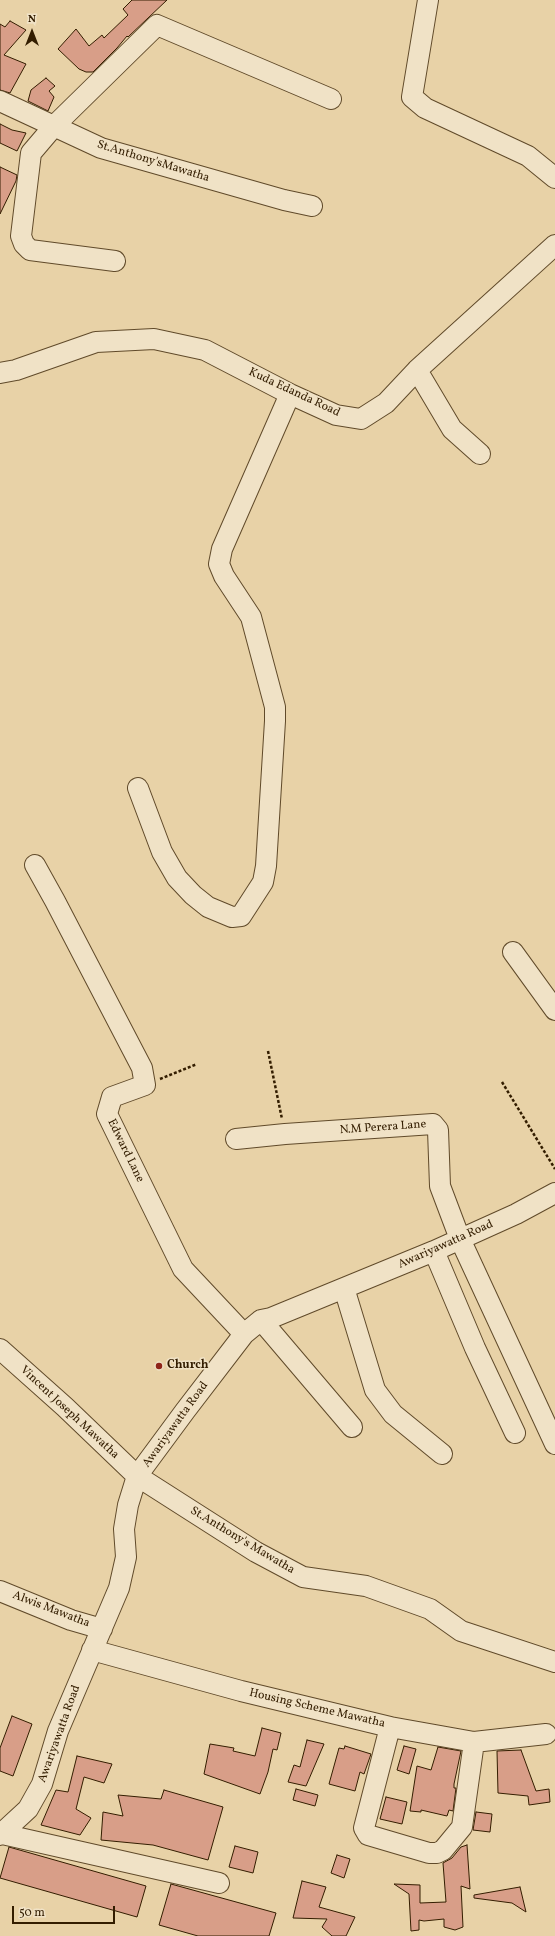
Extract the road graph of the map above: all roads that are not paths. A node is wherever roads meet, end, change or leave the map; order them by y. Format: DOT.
graph roads {
  1 [pos="428,0"];
  2 [pos="331,98"];
  3 [pos="0,101"];
  4 [pos="54,126"];
  5 [pos="555,178"];
  6 [pos="312,206"];
  7 [pos="555,245"];
  8 [pos="115,261"];
  9 [pos="417,370"];
  10 [pos="0,373"];
  11 [pos="290,394"];
  12 [pos="480,454"];
  13 [pos="138,788"];
  14 [pos="35,865"];
  15 [pos="513,952"];
  16 [pos="555,1010"];
  17 [pos="236,1140"];
  18 [pos="555,1193"];
  19 [pos="460,1240"];
  20 [pos="434,1251"];
  21 [pos="344,1288"];
  22 [pos="261,1320"];
  23 [pos="244,1334"];
  24 [pos="0,1349"];
  25 [pos="352,1427"];
  26 [pos="515,1433"];
  27 [pos="555,1444"];
  28 [pos="442,1454"];
  29 [pos="137,1476"];
  30 [pos="0,1590"];
  31 [pos="102,1629"];
  32 [pos="92,1650"];
  33 [pos="555,1662"];
  34 [pos="390,1727"];
  35 [pos="546,1734"];
  36 [pos="474,1742"];
  37 [pos="1,1835"];
  38 [pos="219,1883"];
  1 -- 5 [label="street"];
  2 -- 4 [label="street"];
  3 -- 4 [label="street, St.Anthony'sMawatha"];
  4 -- 6 [label="street, St.Anthony'sMawatha"];
  4 -- 8 [label="street"];
  7 -- 9 [label="street, Kuda Edanda Road"];
  9 -- 11 [label="street, Kuda Edanda Road"];
  9 -- 12 [label="street"];
  10 -- 11 [label="street, Kuda Edanda Road"];
  11 -- 13 [label="street"];
  14 -- 23 [label="street, Edward Lane"];
  15 -- 16 [label="street"];
  17 -- 19 [label="street, N.M Perera Lane"];
  18 -- 19 [label="street, Awariyawatta Road"];
  19 -- 20 [label="street, Awariyawatta Road"];
  19 -- 27 [label="street"];
  20 -- 21 [label="street, Awariyawatta Road"];
  20 -- 26 [label="street"];
  21 -- 22 [label="street, Awariyawatta Road"];
  21 -- 28 [label="street"];
  22 -- 23 [label="street, Awariyawatta Road"];
  22 -- 25 [label="street"];
  23 -- 29 [label="street, Awariyawatta Road"];
  24 -- 29 [label="street, Vincent Joseph Mawatha"];
  29 -- 31 [label="street, Awariyawatta Road"];
  29 -- 33 [label="street, St.Anthony's Mawatha"];
  30 -- 31 [label="street, Alwis Mawatha"];
  31 -- 32 [label="street, Awariyawatta Road"];
  32 -- 34 [label="street, Housing Scheme Mawatha"];
  32 -- 37 [label="street, Awariyawatta Road"];
  34 -- 36 [label="street, Housing Scheme Mawatha"];
  34 -- 36 [label="street"];
  35 -- 36 [label="street, Housing Scheme Mawatha"];
  37 -- 38 [label="street"];
}
